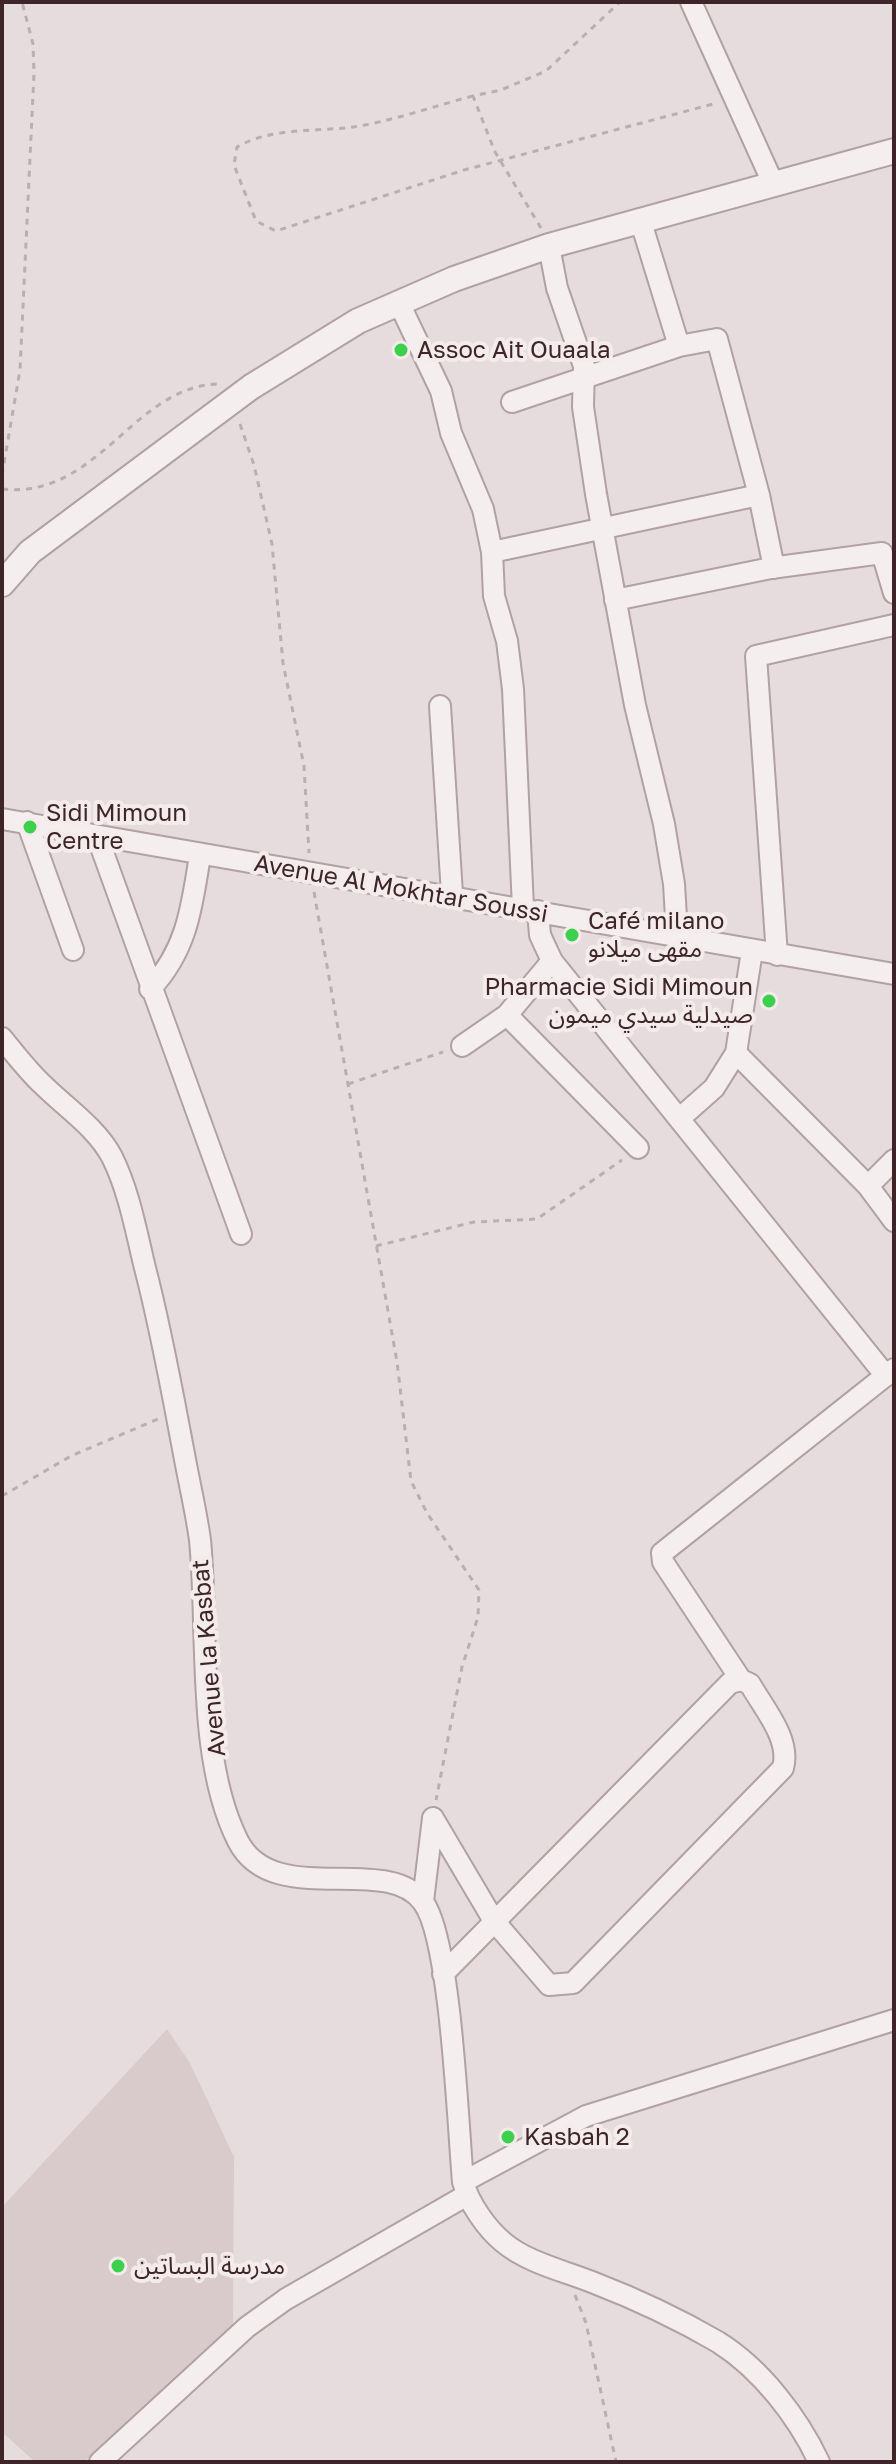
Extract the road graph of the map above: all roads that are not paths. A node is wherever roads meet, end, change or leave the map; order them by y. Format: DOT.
graph roads {
  1 [pos="691,2"];
  2 [pos="894,151"];
  3 [pos="772,181"];
  4 [pos="640,219"];
  5 [pos="549,246"];
  6 [pos="399,303"];
  7 [pos="679,346"];
  8 [pos="582,378"];
  9 [pos="512,402"];
  10 [pos="759,495"];
  11 [pos="602,528"];
  12 [pos="492,552"];
  13 [pos="774,568"];
  14 [pos="2,584"];
  15 [pos="894,593"];
  16 [pos="615,600"];
  17 [pos="894,625"];
  18 [pos="440,706"];
  19 [pos="2,819"];
  20 [pos="27,822"];
  21 [pos="97,836"];
  22 [pos="200,855"];
  23 [pos="452,894"];
  24 [pos="530,909"];
  25 [pos="677,934"];
  26 [pos="73,950"];
  27 [pos="752,951"];
  28 [pos="777,955"];
  29 [pos="552,961"];
  30 [pos="894,974"];
  31 [pos="150,989"];
  32 [pos="507,1015"];
  33 [pos="2,1038"];
  34 [pos="462,1046"];
  35 [pos="736,1053"];
  36 [pos="680,1118"];
  37 [pos="638,1148"];
  38 [pos="894,1160"];
  39 [pos="868,1186"];
  40 [pos="894,1221"];
  41 [pos="241,1234"];
  42 [pos="890,1373"];
  43 [pos="741,1680"];
  44 [pos="423,1901"];
  45 [pos="494,1921"];
  46 [pos="443,1974"];
  47 [pos="894,2020"];
  48 [pos="465,2189"];
  49 [pos="100,2462"];
  50 [pos="819,2462"];
  1 -- 3 [label="street"];
  2 -- 3 [label="street"];
  3 -- 4 [label="street"];
  4 -- 5 [label="street"];
  4 -- 7 [label="street"];
  5 -- 6 [label="street"];
  5 -- 8 [label="street"];
  6 -- 12 [label="street"];
  6 -- 14 [label="street"];
  7 -- 8 [label="street"];
  7 -- 10 [label="street"];
  8 -- 9 [label="street"];
  8 -- 11 [label="street"];
  10 -- 11 [label="street"];
  10 -- 13 [label="street"];
  11 -- 12 [label="street"];
  11 -- 16 [label="street"];
  12 -- 24 [label="street"];
  13 -- 15 [label="street"];
  13 -- 16 [label="street"];
  16 -- 25 [label="street"];
  17 -- 28 [label="street"];
  18 -- 23 [label="street"];
  19 -- 20 [label="street, Avenue Al Mokhtar Soussi"];
  20 -- 21 [label="street, Avenue Al Mokhtar Soussi"];
  20 -- 26 [label="street"];
  21 -- 22 [label="street, Avenue Al Mokhtar Soussi"];
  21 -- 31 [label="street"];
  22 -- 23 [label="street, Avenue Al Mokhtar Soussi"];
  22 -- 31 [label="street"];
  23 -- 24 [label="street, Avenue Al Mokhtar Soussi"];
  24 -- 25 [label="street, Avenue Al Mokhtar Soussi"];
  24 -- 29 [label="street"];
  25 -- 27 [label="street, Avenue Al Mokhtar Soussi"];
  27 -- 28 [label="street, Avenue Al Mokhtar Soussi"];
  27 -- 35 [label="street"];
  28 -- 30 [label="street, Avenue Al Mokhtar Soussi"];
  29 -- 32 [label="street"];
  29 -- 36 [label="street"];
  31 -- 41 [label="street"];
  32 -- 34 [label="street"];
  32 -- 37 [label="street"];
  33 -- 44 [label="street, Avenue la Kasbat"];
  35 -- 36 [label="street"];
  35 -- 39 [label="street"];
  36 -- 42 [label="street"];
  38 -- 39 [label="street"];
  39 -- 40 [label="street"];
  42 -- 43 [label="street"];
  43 -- 45 [label="street"];
  43 -- 45 [label="street"];
  44 -- 45 [label="street"];
  44 -- 46 [label="street"];
  45 -- 46 [label="street"];
  46 -- 48 [label="street"];
  47 -- 48 [label="street"];
  48 -- 49 [label="street"];
  48 -- 50 [label="street"];
}
